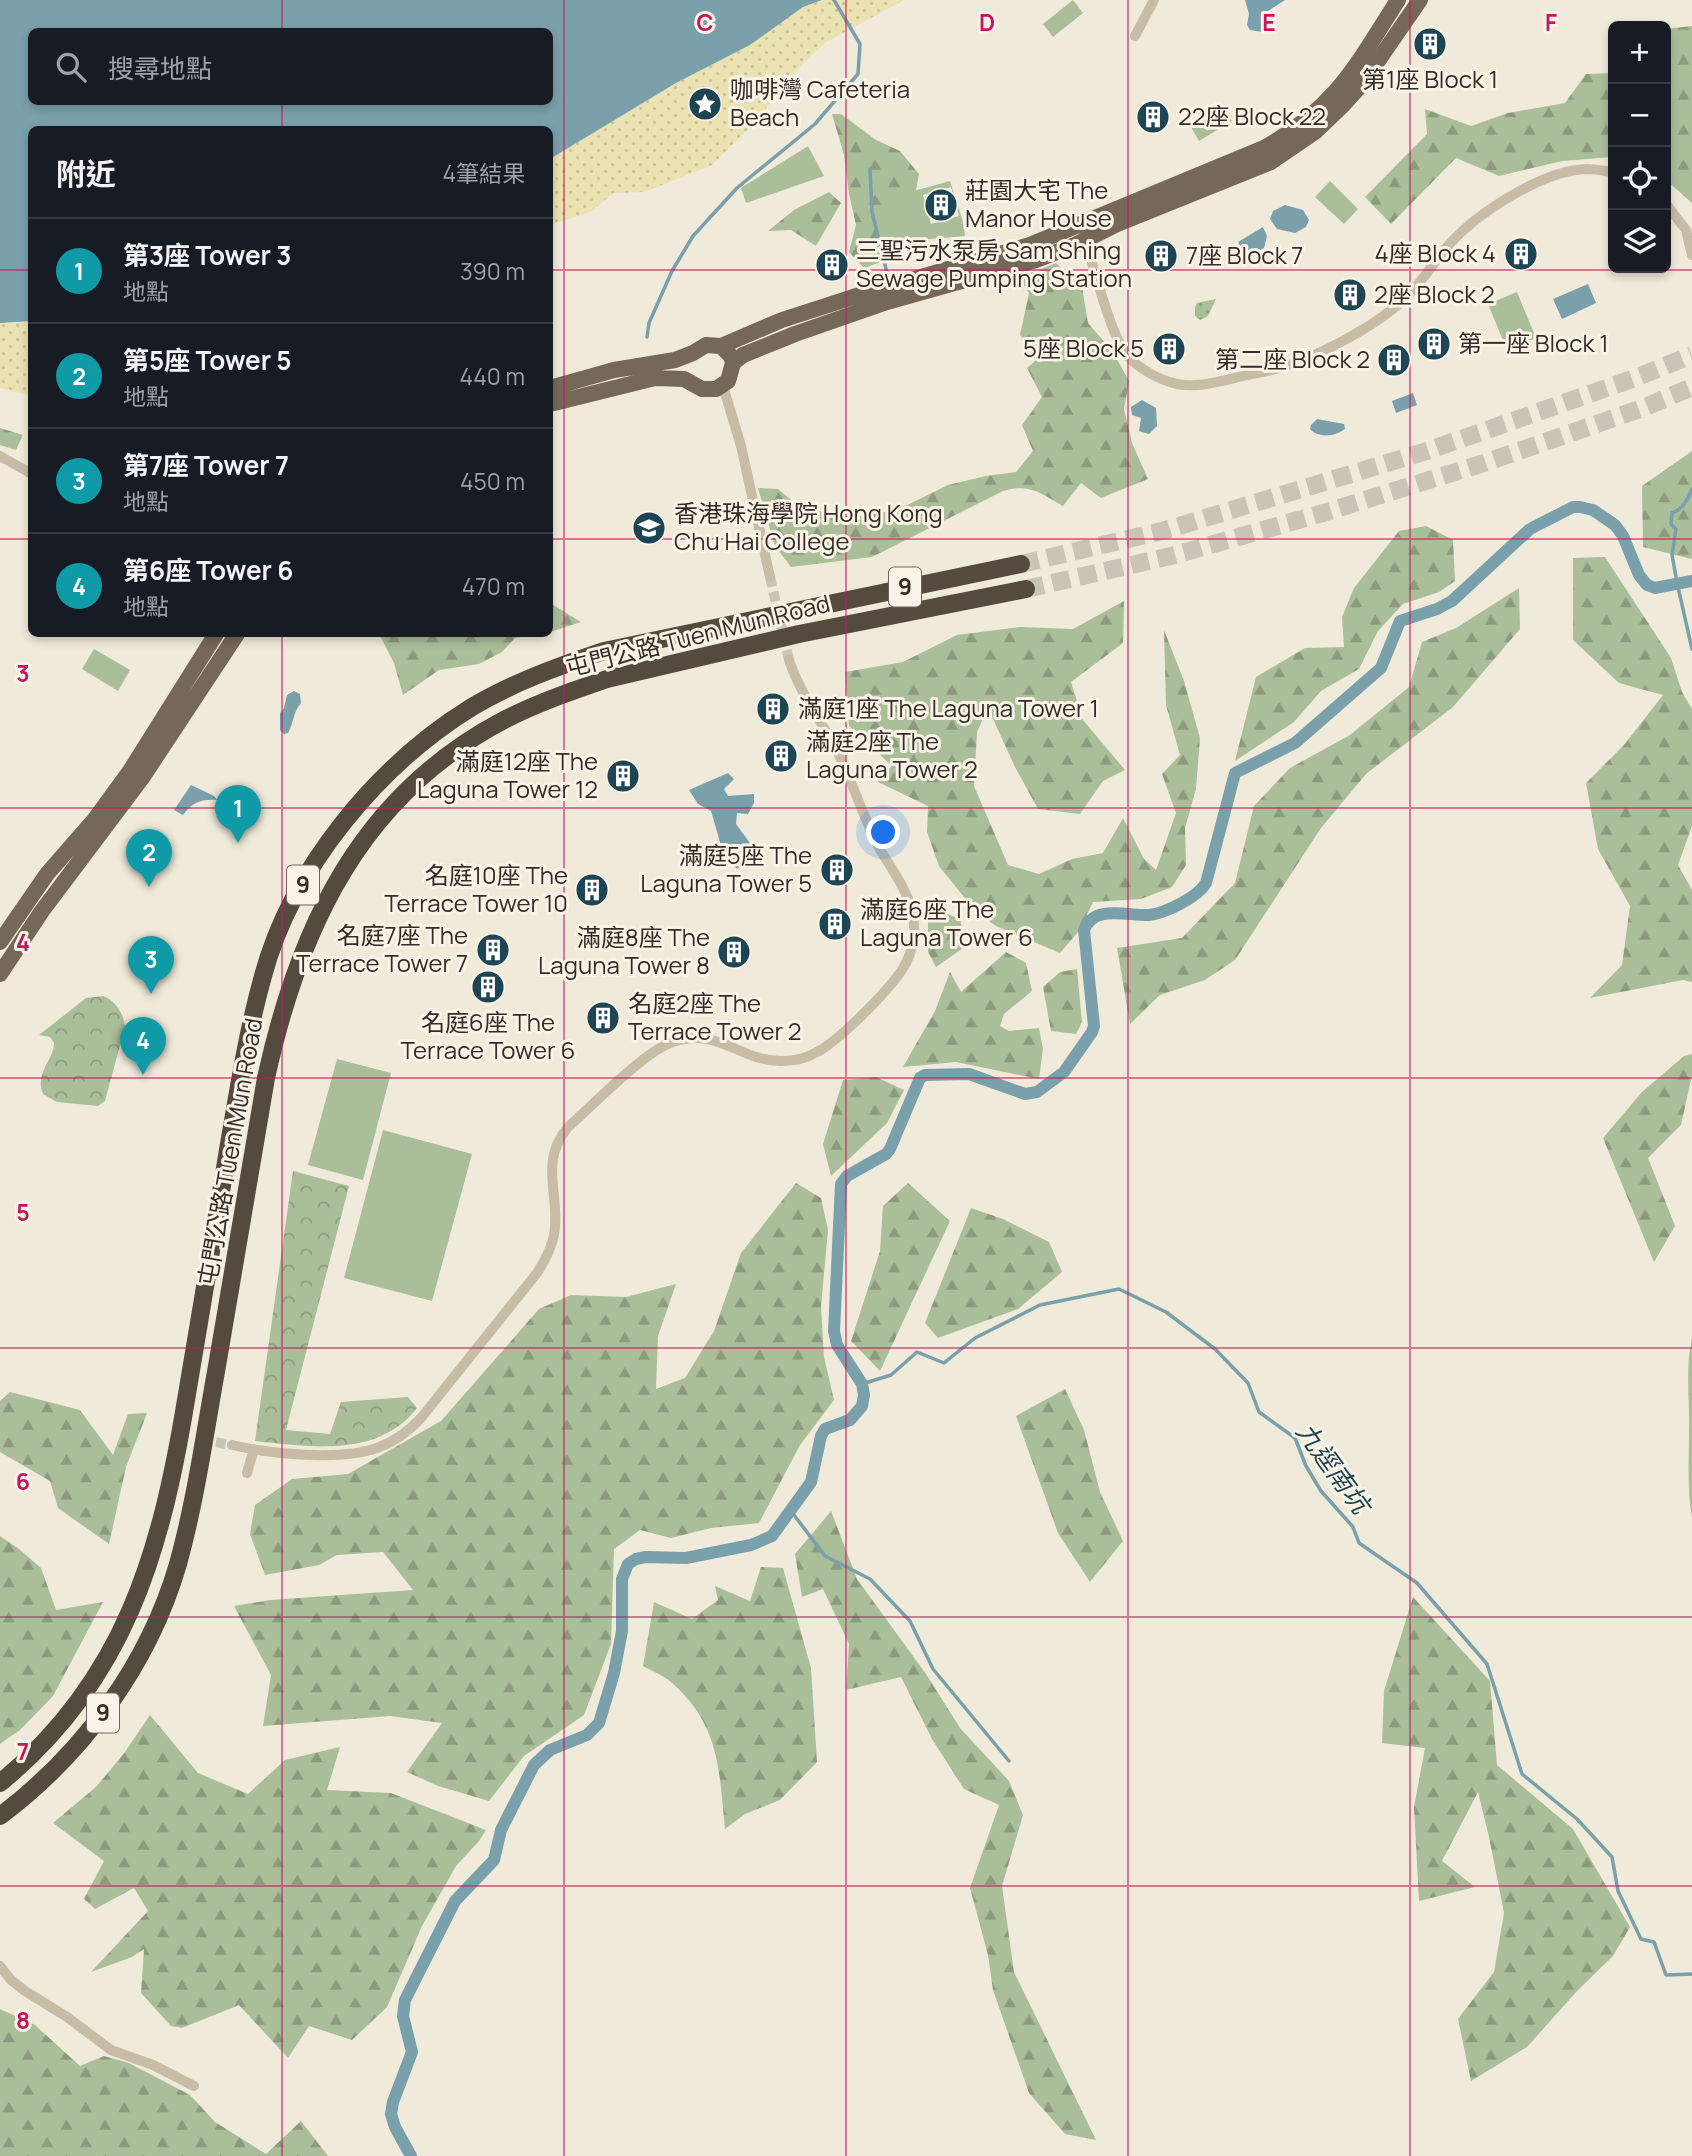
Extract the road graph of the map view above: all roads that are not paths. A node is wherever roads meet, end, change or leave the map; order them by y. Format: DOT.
graph roads {
  1 [pos="1154,0"];
  2 [pos="1398,0"];
  3 [pos="1420,0"];
  4 [pos="1135,36"];
  5 [pos="1608,171"];
  6 [pos="1671,210"];
  7 [pos="1084,232"];
  8 [pos="1692,255"];
  9 [pos="721,346"];
  10 [pos="693,353"];
  11 [pos="733,363"];
  12 [pos="691,380"];
  13 [pos="723,386"];
  14 [pos="553,387"];
  15 [pos="553,403"];
  16 [pos="0,456"];
  17 [pos="28,472"];
  18 [pos="1021,564"];
  19 [pos="770,577"];
  20 [pos="1026,589"];
  21 [pos="214,637"];
  22 [pos="235,637"];
  23 [pos="789,660"];
  24 [pos="0,942"];
  25 [pos="0,974"];
  26 [pos="232,1445"];
  27 [pos="254,1450"];
  28 [pos="247,1473"];
  29 [pos="0,1783"];
  30 [pos="0,1816"];
  31 [pos="0,1966"];
  32 [pos="194,2086"];
  1 -- 4 [label="street"];
  2 -- 7 [label="main road"];
  3 -- 7 [label="main road"];
  5 -- 7 [label="street"];
  6 -- 8 [label="street"];
  7 -- 9 [label="main road"];
  7 -- 11 [label="main road"];
  9 -- 10 [label="main road"];
  9 -- 11 [label="main road"];
  10 -- 12 [label="main road"];
  10 -- 14 [label="main road"];
  11 -- 13 [label="main road"];
  12 -- 13 [label="main road"];
  12 -- 15 [label="main road"];
  13 -- 19 [label="street"];
  16 -- 17 [label="street"];
  18 -- 29 [label="highway, 屯門公路 Tuen Mun Road / 9"];
  20 -- 30 [label="highway, 屯門公路 Tuen Mun Road / 9"];
  21 -- 24 [label="main road"];
  22 -- 25 [label="main road"];
  23 -- 27 [label="street"];
  26 -- 27 [label="street"];
  27 -- 28 [label="street"];
  31 -- 32 [label="street"];
}
